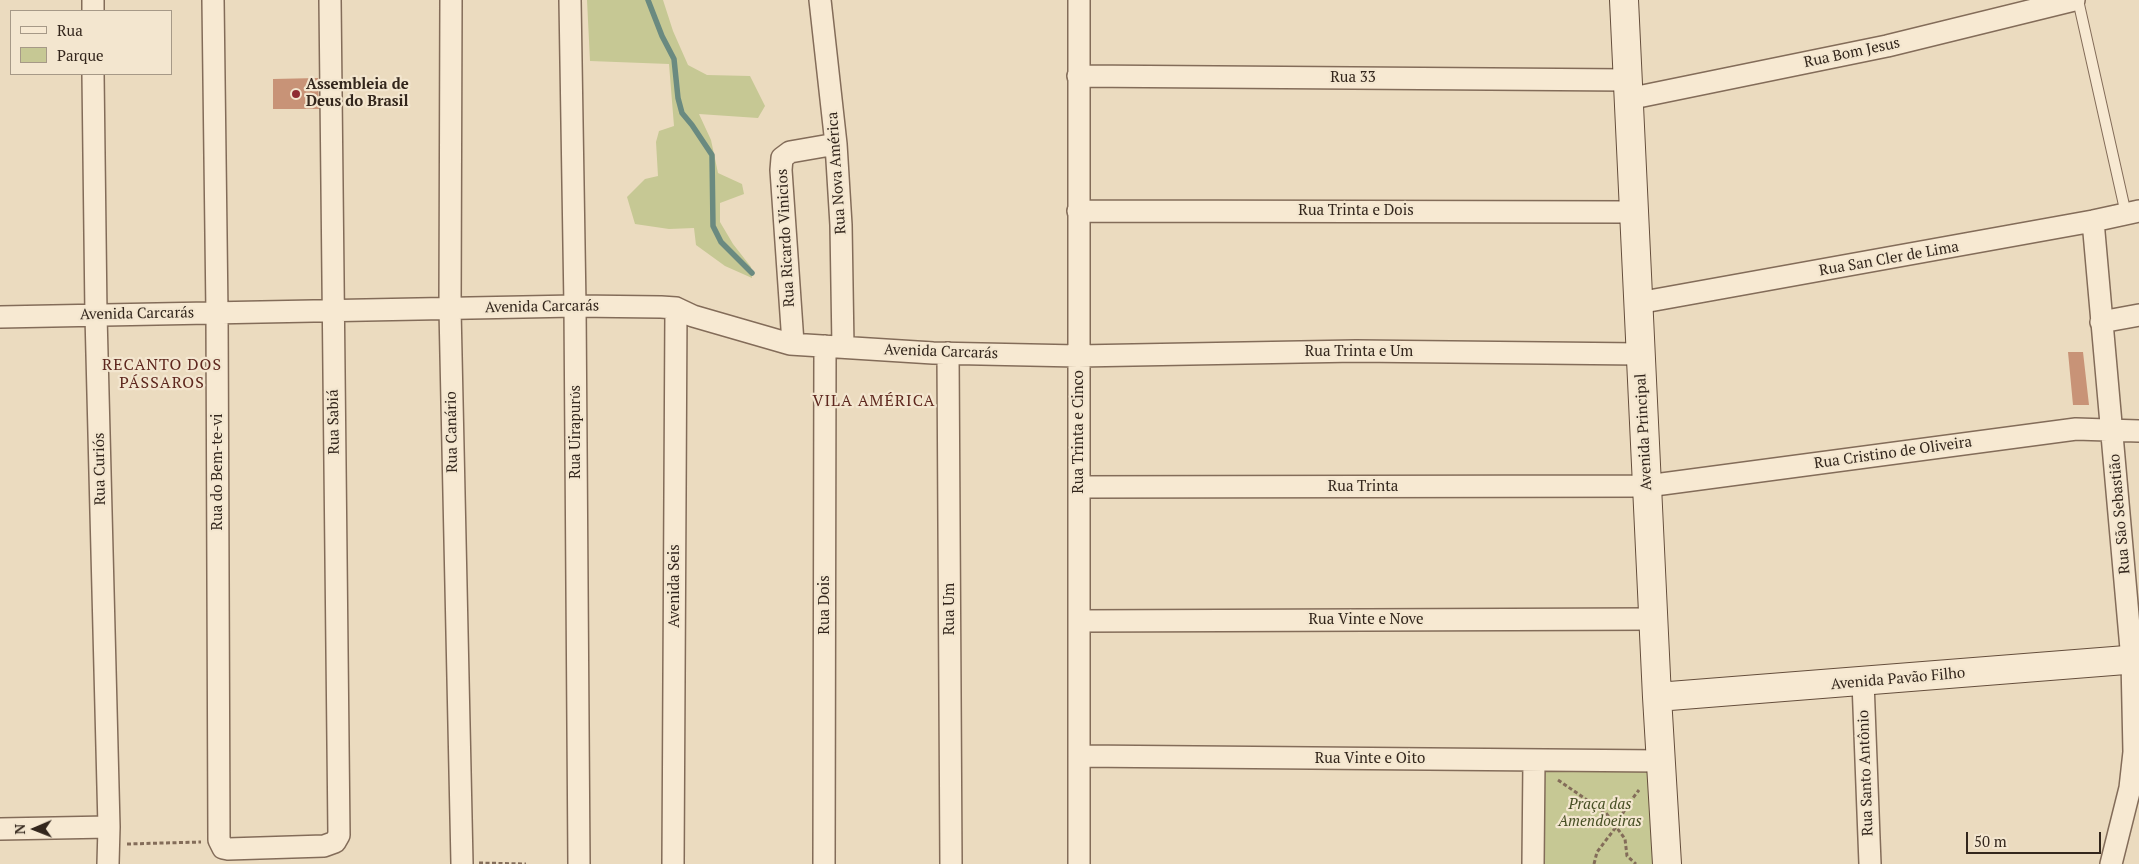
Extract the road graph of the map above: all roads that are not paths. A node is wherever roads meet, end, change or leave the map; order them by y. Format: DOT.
graph roads {
  1 [pos="213,0"];
  2 [pos="330,0"];
  3 [pos="451,0"];
  4 [pos="570,0"];
  5 [pos="820,0"];
  6 [pos="1079,0"];
  7 [pos="1624,0"];
  8 [pos="2076,0"];
  9 [pos="93,75"];
  10 [pos="1078,76"];
  11 [pos="1627,89"];
  12 [pos="836,144"];
  13 [pos="1078,211"];
  14 [pos="1633,212"];
  15 [pos="2132,213"];
  16 [pos="2093,222"];
  17 [pos="1638,303"];
  18 [pos="575,306"];
  19 [pos="450,308"];
  20 [pos="676,308"];
  21 [pos="332,311"];
  22 [pos="218,313"];
  23 [pos="96,315"];
  24 [pos="2139,315"];
  25 [pos="0,317"];
  26 [pos="2101,322"];
  27 [pos="793,344"];
  28 [pos="834,346"];
  29 [pos="948,353"];
  30 [pos="1640,354"];
  31 [pos="1078,356"];
  32 [pos="2112,429"];
  33 [pos="2139,431"];
  34 [pos="1647,486"];
  35 [pos="1079,487"];
  36 [pos="1653,619"];
  37 [pos="1079,621"];
  38 [pos="2136,659"];
  39 [pos="1863,682"];
  40 [pos="1657,697"];
  41 [pos="1079,756"];
  42 [pos="1534,760"];
  43 [pos="1661,761"];
  44 [pos="2134,788"];
  45 [pos="0,829"];
  46 [pos="109,845"];
  47 [pos="224,846"];
  48 [pos="462,863"];
  49 [pos="579,864"];
  50 [pos="674,864"];
  51 [pos="824,864"];
  52 [pos="951,864"];
  53 [pos="1079,864"];
  54 [pos="1533,864"];
  55 [pos="1667,864"];
  56 [pos="1870,864"];
  57 [pos="2111,864"];
  1 -- 22 [label="street, Rua do Bem-te-vi"];
  2 -- 21 [label="street, Rua Sabiá"];
  3 -- 19 [label="street, Rua Canário"];
  4 -- 18 [label="street, Rua Uirapurύs"];
  5 -- 12 [label="street, Rua Nova América"];
  6 -- 10 [label="street, Rua Trinta e Cinco"];
  7 -- 11 [label="main road, Avenida Principal"];
  8 -- 11 [label="street, Rua Bom Jesus"];
  8 -- 15 [label="lane"];
  9 -- 23 [label="street, Rua Curiós"];
  10 -- 11 [label="street, Rua 33"];
  10 -- 13 [label="street, Rua Trinta e Cinco"];
  11 -- 14 [label="main road, Avenida Principal"];
  12 -- 27 [label="street, Rua Ricardo Vinicios"];
  12 -- 28 [label="street, Rua Nova América"];
  13 -- 14 [label="street, Rua Trinta e Dois"];
  13 -- 31 [label="street, Rua Trinta e Cinco"];
  14 -- 17 [label="main road, Avenida Principal"];
  15 -- 16 [label="street, Rua San Cler de Lima"];
  16 -- 17 [label="street, Rua San Cler de Lima"];
  16 -- 26 [label="street, Rua São Sebastião"];
  17 -- 30 [label="main road, Avenida Principal"];
  18 -- 19 [label="street, Avenida Carcarás"];
  18 -- 20 [label="street, Avenida Carcarás"];
  18 -- 49 [label="street, Rua Uirapurύs"];
  19 -- 21 [label="street, Avenida Carcarás"];
  19 -- 48 [label="street, Rua Canário"];
  20 -- 27 [label="street, Avenida Carcarás"];
  20 -- 50 [label="street, Avenida Seis"];
  21 -- 22 [label="street, Avenida Carcarás"];
  21 -- 47 [label="street, Rua Sabiá"];
  22 -- 23 [label="street, Avenida Carcarás"];
  22 -- 47 [label="street, Rua do Bem-te-vi"];
  23 -- 25 [label="street, Avenida Carcarás"];
  23 -- 46 [label="street, Rua Curiós"];
  24 -- 26 [label="street"];
  26 -- 32 [label="street, Rua São Sebastião"];
  27 -- 28 [label="street, Avenida Carcarás"];
  28 -- 29 [label="street, Avenida Carcarás"];
  28 -- 51 [label="street, Rua Dois"];
  29 -- 31 [label="street, Avenida Carcarás"];
  29 -- 52 [label="street, Rua Um"];
  30 -- 31 [label="street, Rua Trinta e Um"];
  30 -- 34 [label="main road, Avenida Principal"];
  31 -- 35 [label="street, Rua Trinta e Cinco"];
  32 -- 33 [label="street, Rua Cristino de Oliveira"];
  32 -- 34 [label="street, Rua Cristino de Oliveira"];
  32 -- 38 [label="street, Rua São Sebastião"];
  34 -- 35 [label="street, Rua Trinta"];
  34 -- 36 [label="main road, Avenida Principal"];
  35 -- 37 [label="street, Rua Trinta e Cinco"];
  36 -- 37 [label="street, Rua Vinte e Nove"];
  36 -- 40 [label="main road, Avenida Principal"];
  37 -- 41 [label="street, Rua Trinta e Cinco"];
  38 -- 39 [label="main road, Avenida Pavão Filho"];
  38 -- 44 [label="street, Rua São Sebastião"];
  39 -- 40 [label="main road, Avenida Pavão Filho"];
  39 -- 56 [label="street, Rua Santo Antônio"];
  40 -- 43 [label="main road, Avenida Principal"];
  41 -- 42 [label="street, Rua Vinte e Oito"];
  41 -- 53 [label="street, Rua Trinta e Cinco"];
  42 -- 43 [label="street, Rua Vinte e Oito"];
  42 -- 54 [label="street"];
  43 -- 55 [label="main road, Avenida Principal"];
  44 -- 57 [label="street, Rua São Sebastião"];
  45 -- 46 [label="street"];
}
